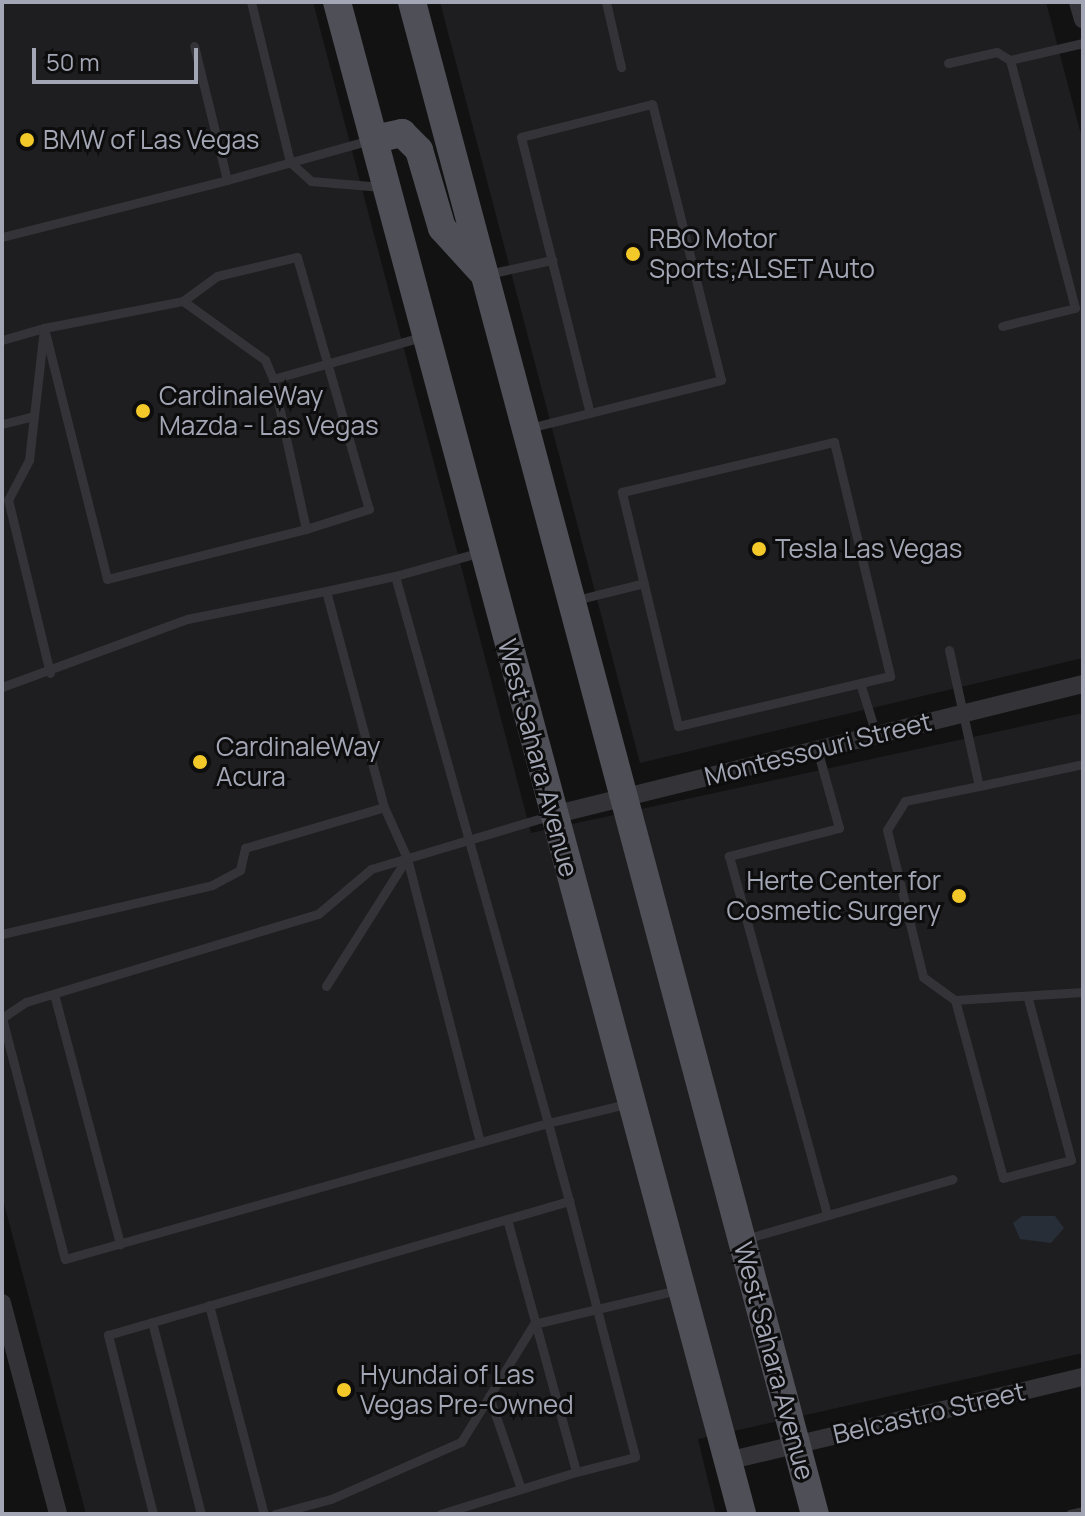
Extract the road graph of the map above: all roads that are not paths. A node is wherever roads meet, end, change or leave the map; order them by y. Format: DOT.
graph roads {
  1 [pos="251,2"];
  2 [pos="337,2"];
  3 [pos="412,2"];
  4 [pos="606,2"];
  5 [pos="1078,2"];
  6 [pos="1083,19"];
  7 [pos="1083,43"];
  8 [pos="194,46"];
  9 [pos="1010,60"];
  10 [pos="948,63"];
  11 [pos="621,67"];
  12 [pos="374,139"];
  13 [pos="290,162"];
  14 [pos="227,180"];
  15 [pos="387,188"];
  16 [pos="2,237"];
  17 [pos="552,260"];
  18 [pos="484,274"];
  19 [pos="183,301"];
  20 [pos="1002,326"];
  21 [pos="44,328"];
  22 [pos="427,335"];
  23 [pos="2,340"];
  24 [pos="330,362"];
  25 [pos="273,379"];
  26 [pos="590,413"];
  27 [pos="33,416"];
  28 [pos="2,424"];
  29 [pos="525,429"];
  30 [pos="306,529"];
  31 [pos="483,552"];
  32 [pos="395,576"];
  33 [pos="644,583"];
  34 [pos="326,591"];
  35 [pos="569,602"];
  36 [pos="949,650"];
  37 [pos="50,673"];
  38 [pos="860,683"];
  39 [pos="1083,684"];
  40 [pos="2,687"];
  41 [pos="964,713"];
  42 [pos="876,734"];
  43 [pos="817,749"];
  44 [pos="1083,764"];
  45 [pos="979,786"];
  46 [pos="622,796"];
  47 [pos="384,807"];
  48 [pos="553,815"];
  49 [pos="468,837"];
  50 [pos="407,858"];
  51 [pos="2,934"];
  52 [pos="326,986"];
  53 [pos="1083,992"];
  54 [pos="54,994"];
  55 [pos="1028,998"];
  56 [pos="955,1000"];
  57 [pos="2,1018"];
  58 [pos="631,1102"];
  59 [pos="548,1123"];
  60 [pos="480,1142"];
  61 [pos="953,1179"];
  62 [pos="569,1201"];
  63 [pos="827,1215"];
  64 [pos="507,1219"];
  65 [pos="742,1240"];
  66 [pos="120,1244"];
  67 [pos="681,1289"];
  68 [pos="2,1303"];
  69 [pos="209,1305"];
  70 [pos="592,1310"];
  71 [pos="152,1322"];
  72 [pos="534,1324"];
  73 [pos="1083,1377"];
  74 [pos="489,1396"];
  75 [pos="796,1444"];
  76 [pos="727,1461"];
  77 [pos="576,1472"];
  78 [pos="521,1489"];
  79 [pos="1083,1511"];
  80 [pos="58,1514"];
  81 [pos="153,1514"];
  82 [pos="201,1514"];
  83 [pos="264,1514"];
  84 [pos="275,1514"];
  85 [pos="440,1514"];
  86 [pos="742,1514"];
  87 [pos="815,1514"];
  88 [pos="1070,1514"];
  1 -- 13 [label="lane"];
  2 -- 12 [label="main road, West Sahara Avenue"];
  3 -- 18 [label="main road, West Sahara Avenue"];
  4 -- 11 [label="lane"];
  5 -- 6 [label="street"];
  7 -- 9 [label="lane"];
  8 -- 14 [label="lane"];
  9 -- 10 [label="lane"];
  9 -- 20 [label="lane"];
  12 -- 13 [label="lane"];
  12 -- 15 [label="main road, West Sahara Avenue"];
  12 -- 18 [label="main road"];
  13 -- 14 [label="lane"];
  13 -- 15 [label="lane"];
  14 -- 16 [label="lane"];
  15 -- 22 [label="main road, West Sahara Avenue"];
  17 -- 18 [label="lane"];
  17 -- 26 [label="lane"];
  17 -- 26 [label="lane"];
  18 -- 29 [label="main road, West Sahara Avenue"];
  19 -- 21 [label="lane"];
  19 -- 24 [label="lane"];
  19 -- 25 [label="lane"];
  21 -- 23 [label="lane"];
  21 -- 27 [label="lane"];
  21 -- 30 [label="lane"];
  22 -- 24 [label="lane"];
  22 -- 31 [label="main road, West Sahara Avenue"];
  24 -- 25 [label="lane"];
  24 -- 30 [label="lane"];
  25 -- 30 [label="lane"];
  26 -- 29 [label="lane"];
  27 -- 28 [label="lane"];
  27 -- 37 [label="lane"];
  29 -- 35 [label="main road, West Sahara Avenue"];
  31 -- 32 [label="lane"];
  31 -- 48 [label="main road, West Sahara Avenue"];
  32 -- 34 [label="lane"];
  32 -- 49 [label="lane"];
  33 -- 35 [label="lane"];
  33 -- 38 [label="lane"];
  33 -- 38 [label="lane"];
  34 -- 37 [label="lane"];
  34 -- 47 [label="lane"];
  35 -- 46 [label="main road, West Sahara Avenue"];
  36 -- 41 [label="lane"];
  37 -- 40 [label="lane"];
  38 -- 42 [label="lane"];
  39 -- 41 [label="street, Montessouri Street"];
  41 -- 42 [label="street, Montessouri Street"];
  41 -- 45 [label="lane"];
  42 -- 43 [label="street, Montessouri Street"];
  43 -- 46 [label="street, Montessouri Street"];
  43 -- 63 [label="lane"];
  44 -- 45 [label="lane"];
  45 -- 56 [label="lane"];
  46 -- 48 [label="street, Montessouri Street"];
  46 -- 65 [label="main road, West Sahara Avenue"];
  47 -- 50 [label="lane"];
  47 -- 51 [label="lane"];
  48 -- 49 [label="lane"];
  48 -- 58 [label="main road, West Sahara Avenue"];
  49 -- 50 [label="lane"];
  49 -- 59 [label="lane"];
  50 -- 52 [label="lane"];
  50 -- 54 [label="lane"];
  50 -- 60 [label="lane"];
  53 -- 55 [label="lane"];
  54 -- 57 [label="lane"];
  54 -- 66 [label="lane"];
  55 -- 56 [label="lane"];
  55 -- 56 [label="lane"];
  57 -- 66 [label="lane"];
  58 -- 59 [label="lane"];
  58 -- 67 [label="main road, West Sahara Avenue"];
  59 -- 60 [label="lane"];
  59 -- 62 [label="lane"];
  60 -- 66 [label="lane"];
  61 -- 63 [label="lane"];
  62 -- 64 [label="lane"];
  62 -- 70 [label="lane"];
  63 -- 65 [label="lane"];
  64 -- 69 [label="lane"];
  64 -- 72 [label="lane"];
  65 -- 75 [label="main road, West Sahara Avenue"];
  67 -- 70 [label="lane"];
  67 -- 76 [label="main road, West Sahara Avenue"];
  68 -- 80 [label="street"];
  69 -- 71 [label="lane"];
  69 -- 83 [label="lane"];
  70 -- 72 [label="lane"];
  70 -- 77 [label="lane"];
  71 -- 81 [label="lane"];
  71 -- 82 [label="lane"];
  72 -- 74 [label="lane"];
  72 -- 77 [label="lane"];
  73 -- 75 [label="street, Belcastro Street"];
  74 -- 78 [label="lane"];
  74 -- 84 [label="lane"];
  75 -- 76 [label="street, Belcastro Street"];
  75 -- 87 [label="main road, West Sahara Avenue"];
  76 -- 86 [label="main road, West Sahara Avenue"];
  77 -- 78 [label="lane"];
  78 -- 85 [label="lane"];
  79 -- 88 [label="lane"];
}
